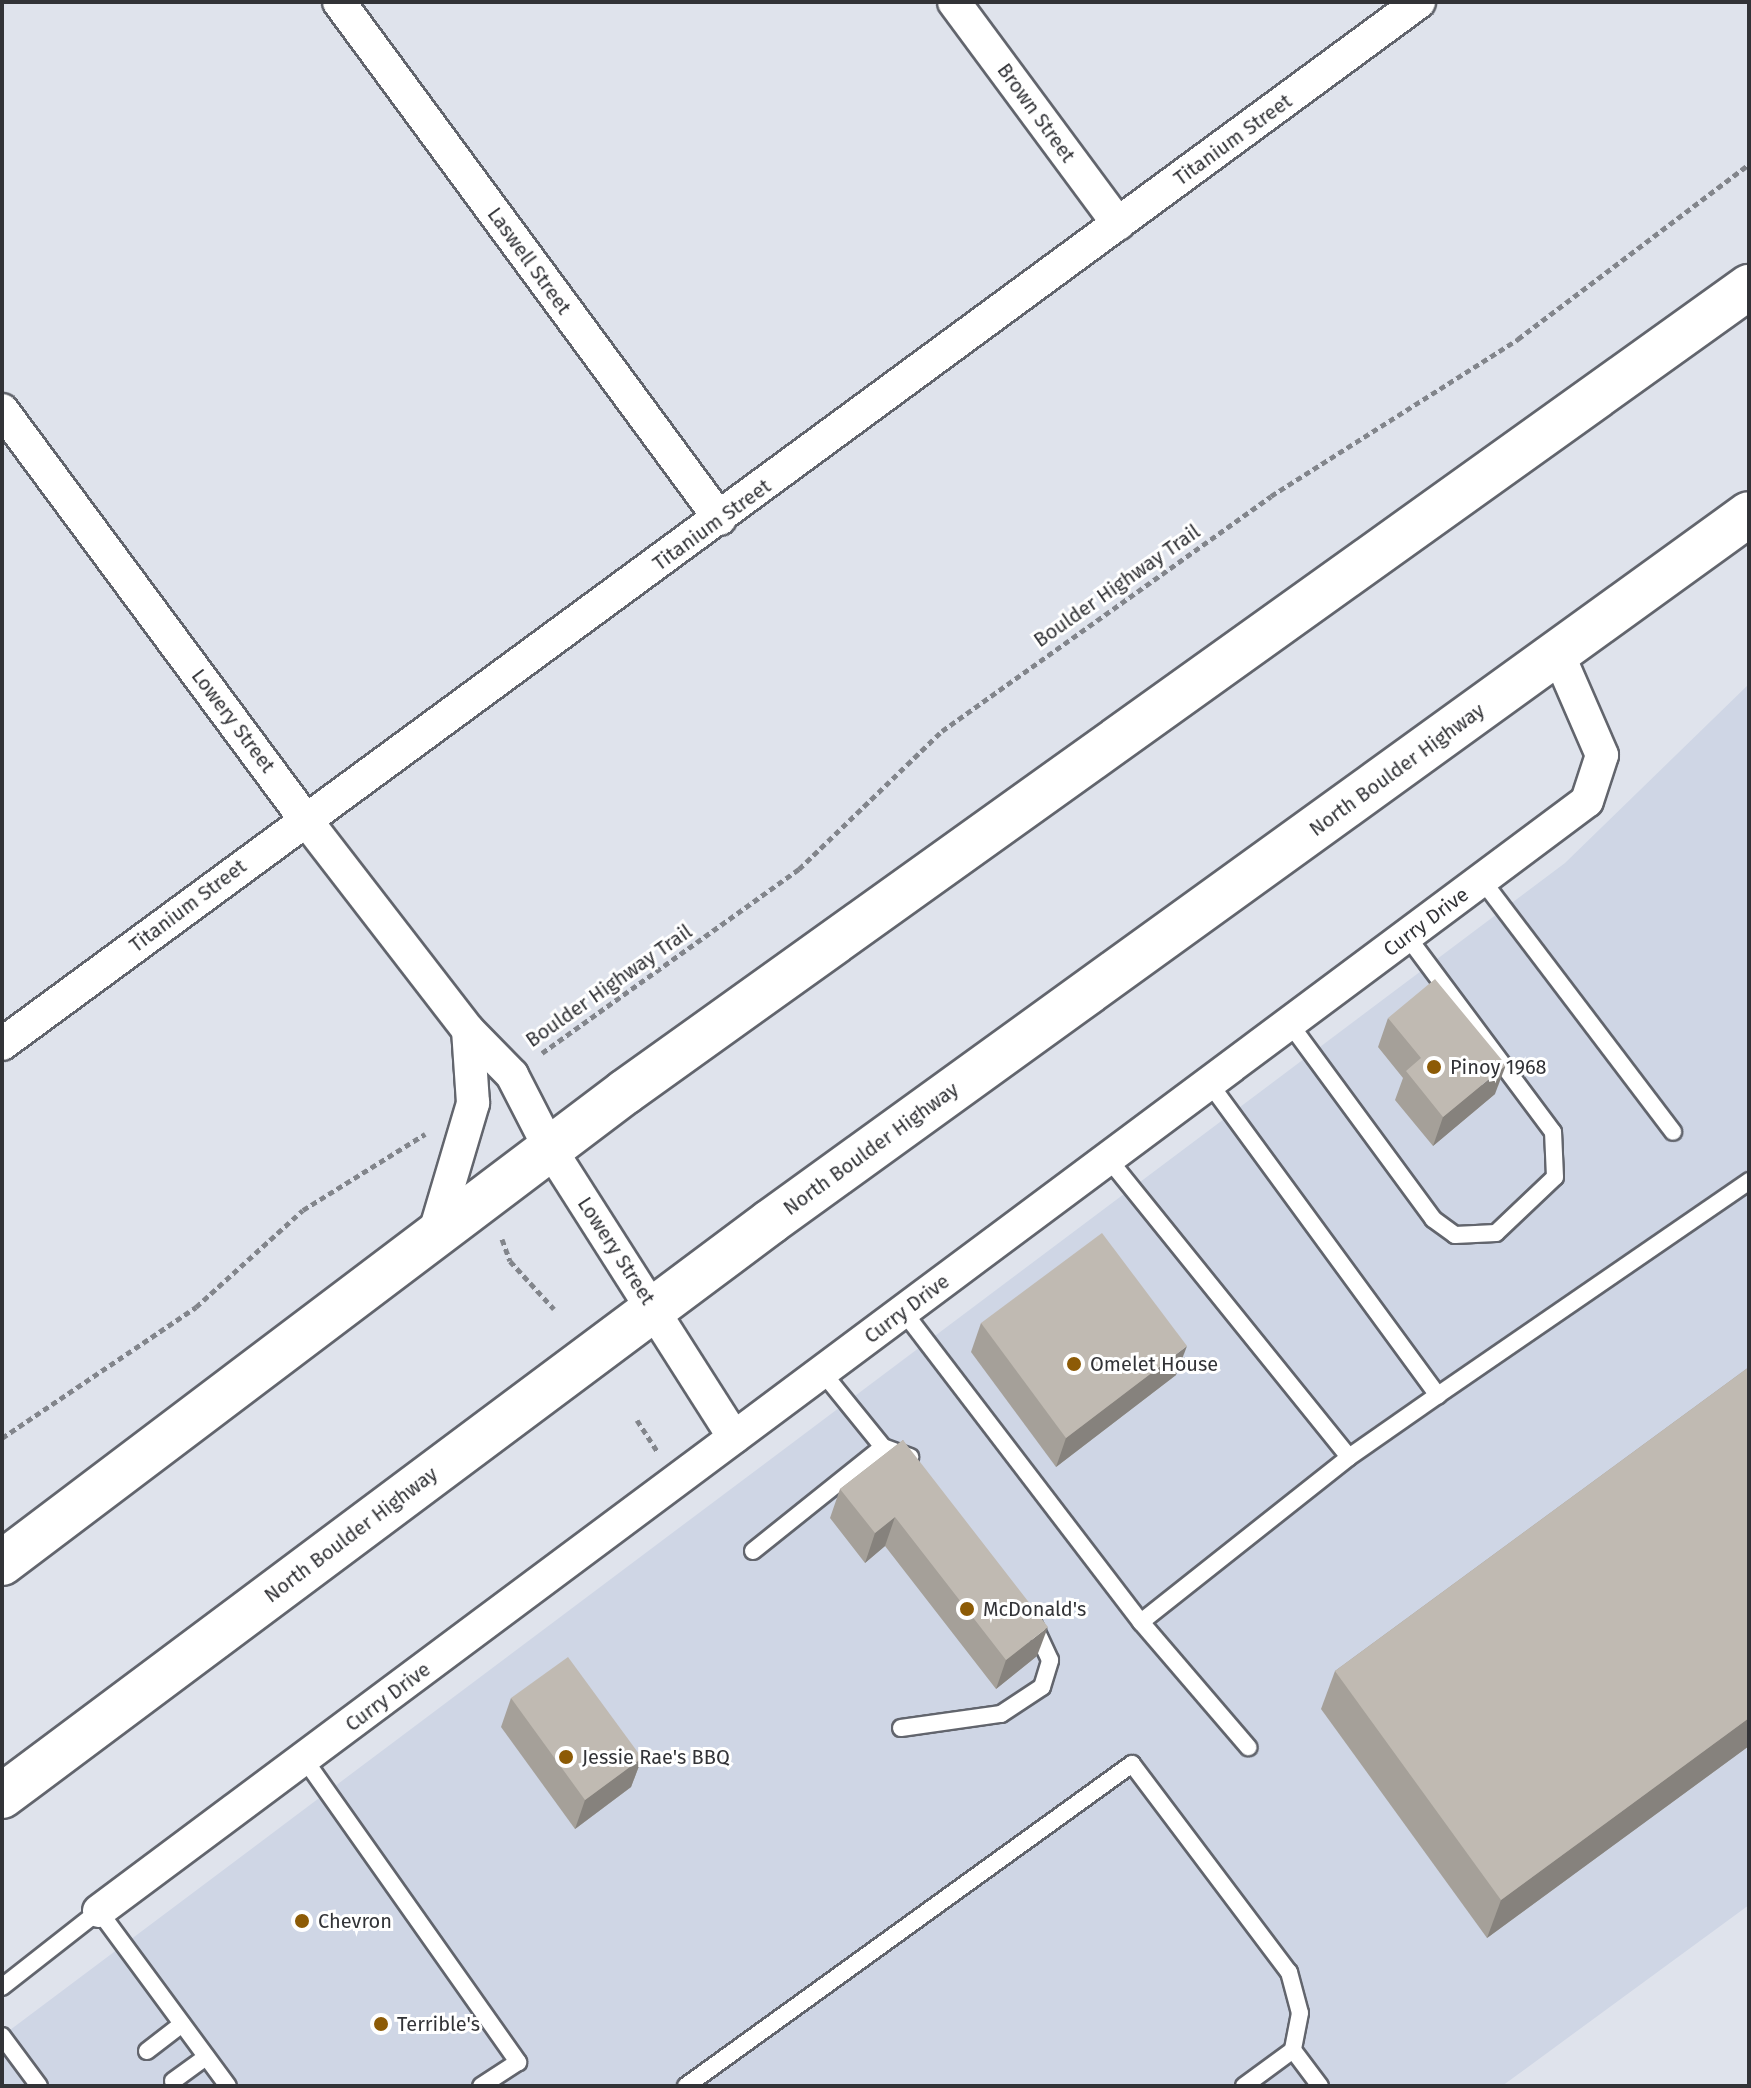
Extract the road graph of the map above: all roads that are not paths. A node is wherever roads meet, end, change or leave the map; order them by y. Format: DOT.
graph roads {
  1 [pos="339,2"];
  2 [pos="954,2"];
  3 [pos="1419,2"];
  4 [pos="1118,224"];
  5 [pos="1749,287"];
  6 [pos="2,410"];
  7 [pos="1749,514"];
  8 [pos="720,519"];
  9 [pos="1558,654"];
  10 [pos="305,819"];
  11 [pos="1482,880"];
  12 [pos="1407,936"];
  13 [pos="1290,1024"];
  14 [pos="468,1030"];
  15 [pos="2,1044"];
  16 [pos="1210,1084"];
  17 [pos="1673,1132"];
  18 [pos="549,1147"];
  19 [pos="1109,1160"];
  20 [pos="1749,1181"];
  21 [pos="434,1235"];
  22 [pos="654,1311"];
  23 [pos="903,1311"];
  24 [pos="823,1373"];
  25 [pos="1438,1395"];
  26 [pos="734,1437"];
  27 [pos="883,1447"];
  28 [pos="1349,1457"];
  29 [pos="918,1469"];
  30 [pos="753,1551"];
  31 [pos="2,1563"];
  32 [pos="1019,1605"];
  33 [pos="1141,1622"];
  34 [pos="901,1728"];
  35 [pos="1248,1747"];
  36 [pos="305,1760"];
  37 [pos="2,1796"];
  38 [pos="99,1911"];
  39 [pos="2,1987"];
  40 [pos="182,2024"];
  41 [pos="2,2036"];
  42 [pos="1293,2050"];
  43 [pos="147,2051"];
  44 [pos="206,2057"];
  45 [pos="173,2081"];
  46 [pos="39,2086"];
  47 [pos="228,2086"];
  48 [pos="481,2086"];
  49 [pos="686,2086"];
  50 [pos="1244,2086"];
  51 [pos="1320,2086"];
  1 -- 8 [label="street, Laswell Street"];
  2 -- 4 [label="street, Brown Street"];
  3 -- 4 [label="street, Titanium Street"];
  4 -- 8 [label="street, Titanium Street"];
  5 -- 18 [label="main road"];
  6 -- 10 [label="street, Lowery Street"];
  7 -- 9 [label="main road, North Boulder Highway"];
  8 -- 10 [label="street, Titanium Street"];
  9 -- 11 [label="street, Curry Drive"];
  9 -- 22 [label="main road, North Boulder Highway"];
  10 -- 14 [label="street, Lowery Street"];
  10 -- 15 [label="street, Titanium Street"];
  11 -- 12 [label="street, Curry Drive"];
  11 -- 17 [label="lane"];
  12 -- 13 [label="street, Curry Drive"];
  12 -- 13 [label="lane"];
  13 -- 16 [label="street, Curry Drive"];
  14 -- 18 [label="street, Lowery Street"];
  14 -- 21 [label="street"];
  16 -- 19 [label="street, Curry Drive"];
  16 -- 25 [label="lane"];
  18 -- 21 [label="main road"];
  18 -- 22 [label="street, Lowery Street"];
  19 -- 23 [label="street, Curry Drive"];
  19 -- 28 [label="lane"];
  20 -- 25 [label="lane"];
  21 -- 31 [label="main road"];
  22 -- 26 [label="street, Lowery Street"];
  22 -- 37 [label="main road, North Boulder Highway"];
  23 -- 24 [label="street, Curry Drive"];
  23 -- 33 [label="lane"];
  24 -- 26 [label="street, Curry Drive"];
  24 -- 27 [label="lane"];
  25 -- 28 [label="lane"];
  26 -- 36 [label="street, Curry Drive"];
  27 -- 29 [label="lane"];
  27 -- 30 [label="lane"];
  28 -- 33 [label="lane"];
  32 -- 34 [label="lane"];
  33 -- 35 [label="lane"];
  36 -- 38 [label="street, Curry Drive"];
  36 -- 48 [label="lane"];
  38 -- 39 [label="lane"];
  38 -- 40 [label="lane"];
  40 -- 43 [label="lane"];
  40 -- 44 [label="lane"];
  41 -- 46 [label="lane"];
  42 -- 49 [label="lane"];
  42 -- 50 [label="lane"];
  42 -- 51 [label="lane"];
  44 -- 45 [label="lane"];
  44 -- 47 [label="lane"];
}
